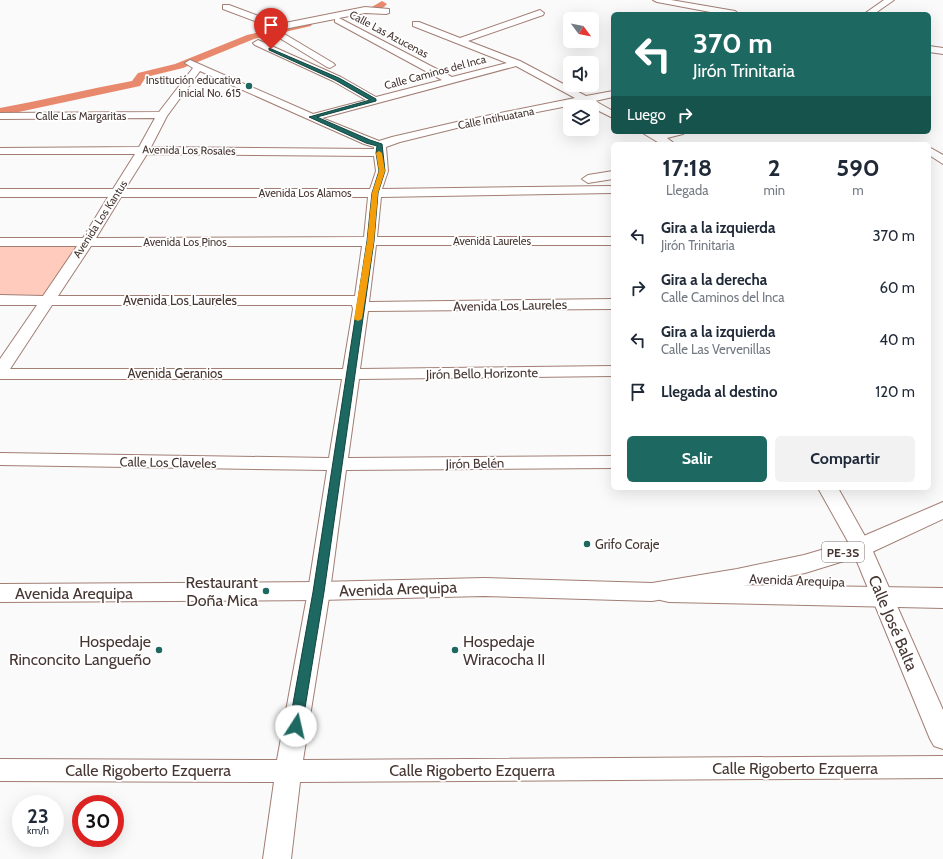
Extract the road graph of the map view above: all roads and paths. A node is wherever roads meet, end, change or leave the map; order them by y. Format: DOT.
graph roads {
  1 [pos="238,0"];
  2 [pos="657,0"];
  3 [pos="890,0"];
  4 [pos="724,12"];
  5 [pos="871,12"];
  6 [pos="540,13"];
  7 [pos="338,20"];
  8 [pos="416,24"];
  9 [pos="278,30"];
  10 [pos="459,41"];
  11 [pos="258,43"];
  12 [pos="931,49"];
  13 [pos="943,51"];
  14 [pos="517,63"];
  15 [pos="450,80"];
  16 [pos="611,94"];
  17 [pos="379,99"];
  18 [pos="588,100"];
  19 [pos="563,105"];
  20 [pos="599,107"];
  21 [pos="611,114"];
  22 [pos="162,115"];
  23 [pos="0,116"];
  24 [pos="312,117"];
  25 [pos="652,134"];
  26 [pos="666,142"];
  27 [pos="380,149"];
  28 [pos="143,150"];
  29 [pos="0,151"];
  30 [pos="931,151"];
  31 [pos="943,160"];
  32 [pos="611,175"];
  33 [pos="588,179"];
  34 [pos="610,190"];
  35 [pos="118,192"];
  36 [pos="0,193"];
  37 [pos="375,193"];
  38 [pos="370,241"];
  39 [pos="611,241"];
  40 [pos="0,242"];
  41 [pos="87,242"];
  42 [pos="0,300"];
  43 [pos="47,300"];
  44 [pos="360,304"];
  45 [pos="611,304"];
  46 [pos="611,371"];
  47 [pos="0,372"];
  48 [pos="351,373"];
  49 [pos="0,459"];
  50 [pos="611,462"];
  51 [pos="336,464"];
  52 [pos="829,490"];
  53 [pos="943,510"];
  54 [pos="861,547"];
  55 [pos="737,578"];
  56 [pos="943,584"];
  57 [pos="879,590"];
  58 [pos="319,592"];
  59 [pos="652,592"];
  60 [pos="0,593"];
  61 [pos="943,598"];
  62 [pos="943,739"];
  63 [pos="943,767"];
  64 [pos="0,770"];
  65 [pos="288,771"];
  66 [pos="277,859"];
  1 -- 9 [label="street"];
  2 -- 4 [label="street"];
  3 -- 5 [label="street"];
  6 -- 10 [label="street"];
  7 -- 9 [label="street"];
  7 -- 9 [label="street"];
  7 -- 15 [label="street, Calle Las Azucenas"];
  8 -- 10 [label="street"];
  9 -- 17 [label="street"];
  10 -- 14 [label="street"];
  11 -- 17 [label="street"];
  12 -- 13 [label="street"];
  14 -- 15 [label="street, Calle Caminos del Inca"];
  14 -- 18 [label="street"];
  15 -- 17 [label="street, Calle Caminos del Inca"];
  16 -- 18 [label="street, Calle Intihuatana"];
  17 -- 24 [label="street, Calle Caminos del Inca"];
  19 -- 27 [label="street, Calle Intihuatana"];
  20 -- 21 [label="street"];
  22 -- 23 [label="street, Calle Las Margaritas"];
  22 -- 24 [label="street, Avenida Los Kantus"];
  22 -- 28 [label="street, Avenida Los Kantus"];
  24 -- 27 [label="street"];
  25 -- 26 [label="street"];
  27 -- 28 [label="street, Avenida Los Rosales"];
  27 -- 37 [label="street"];
  28 -- 29 [label="street, Avenida Los Rosales"];
  28 -- 35 [label="street, Avenida Los Kantus"];
  30 -- 31 [label="street"];
  32 -- 33 [label="street"];
  34 -- 37 [label="street, Avenida Los Alamos"];
  35 -- 36 [label="street, Avenida Los Alamos"];
  35 -- 37 [label="street, Avenida Los Alamos"];
  35 -- 41 [label="street, Avenida Los Kantus"];
  37 -- 38 [label="street"];
  38 -- 39 [label="street, Avenida Laureles"];
  38 -- 41 [label="street, Avenida Los Pinos"];
  38 -- 44 [label="street"];
  40 -- 41 [label="street, Avenida Los Pinos"];
  41 -- 43 [label="street, Avenida Los Kantus"];
  42 -- 43 [label="street, Avenida Los Laureles"];
  43 -- 44 [label="street, Avenida Los Laureles"];
  43 -- 47 [label="street, Avenida Los Kantus"];
  44 -- 45 [label="street, Avenida Los Laureles"];
  44 -- 48 [label="street"];
  46 -- 48 [label="street, Jirón Bello Horizonte"];
  47 -- 48 [label="street, Avenida Geranios"];
  48 -- 51 [label="street"];
  49 -- 51 [label="street, Calle Los Claveles"];
  50 -- 51 [label="street, Jirón Belén"];
  51 -- 58 [label="street"];
  52 -- 54 [label="street, Calle José Balta"];
  53 -- 54 [label="main road, PE-3S"];
  54 -- 55 [label="main road, PE-3S"];
  54 -- 57 [label="street, Calle José Balta"];
  55 -- 57 [label="main road, Avenida Arequipa"];
  55 -- 59 [label="main road, Avenida Arequipa / PE-3S"];
  56 -- 57 [label="main road, Avenida Arequipa"];
  57 -- 59 [label="main road, Avenida Arequipa"];
  57 -- 61 [label="main road, Avenida Arequipa"];
  57 -- 62 [label="street, Calle José Balta"];
  58 -- 59 [label="main road, Avenida Arequipa / PE-3S"];
  58 -- 60 [label="main road, Avenida Arequipa / PE-3S"];
  58 -- 65 [label="street"];
  63 -- 65 [label="street, Calle Rigoberto Ezquerra"];
  64 -- 65 [label="street, Calle Rigoberto Ezquerra"];
  65 -- 66 [label="street"];
}
